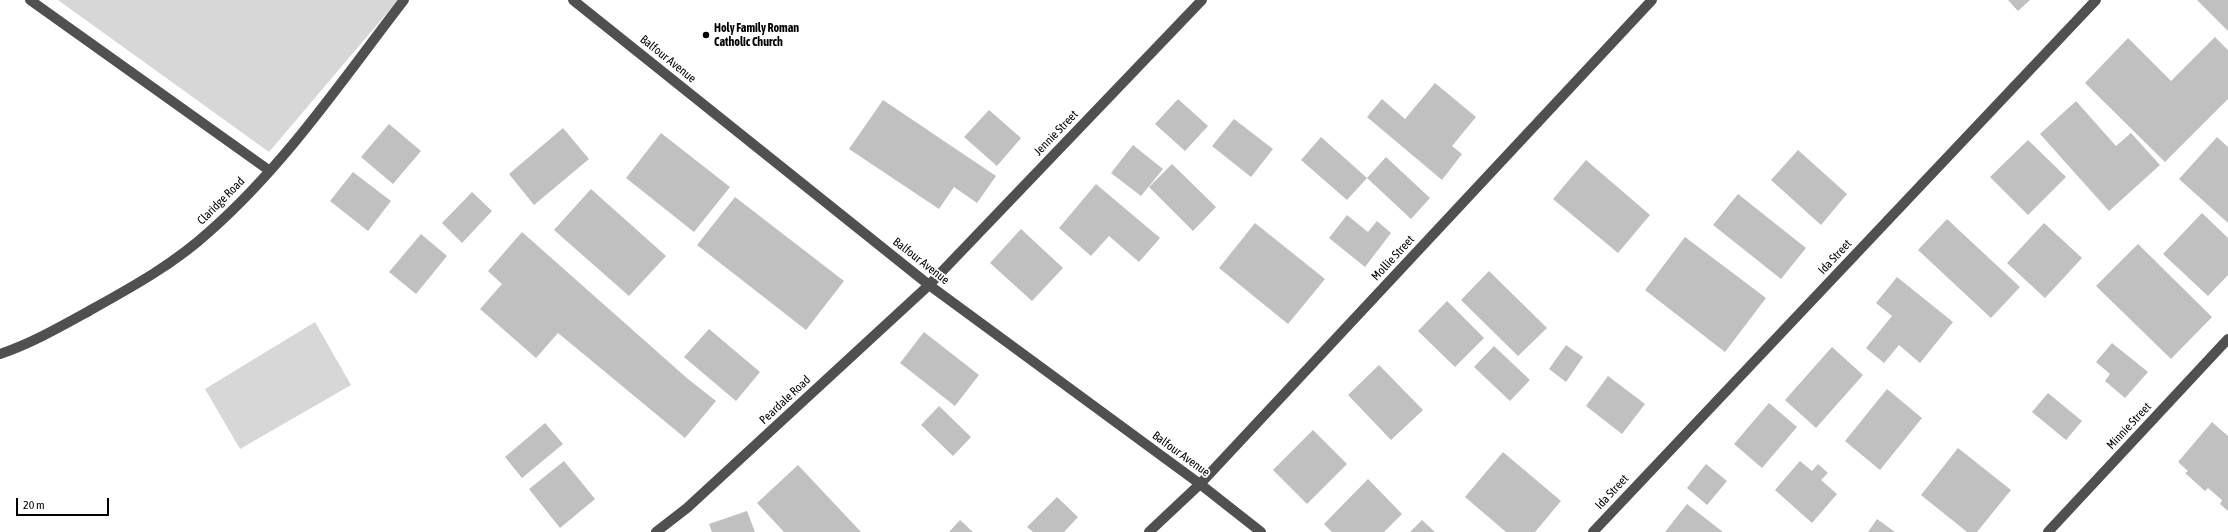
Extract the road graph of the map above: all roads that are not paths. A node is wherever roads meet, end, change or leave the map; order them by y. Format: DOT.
graph roads {
  1 [pos="30,0"];
  2 [pos="404,0"];
  3 [pos="573,0"];
  4 [pos="1202,0"];
  5 [pos="1652,0"];
  6 [pos="2096,0"];
  7 [pos="270,171"];
  8 [pos="929,285"];
  9 [pos="2228,339"];
  10 [pos="0,354"];
  11 [pos="1200,484"];
  12 [pos="656,532"];
  13 [pos="1149,532"];
  14 [pos="1261,532"];
  15 [pos="1593,532"];
  16 [pos="2048,532"];
  1 -- 7 [label="street"];
  2 -- 7 [label="street, Claridge Road"];
  3 -- 8 [label="street, Balfour Avenue"];
  4 -- 8 [label="street, Jennie Street"];
  5 -- 11 [label="street, Mollie Street"];
  6 -- 15 [label="street, Ida Street"];
  7 -- 10 [label="street, Claridge Road"];
  8 -- 11 [label="street, Balfour Avenue"];
  8 -- 12 [label="street, Peardale Road"];
  9 -- 16 [label="street, Minnie Street"];
  11 -- 13 [label="street, Mollie Street"];
  11 -- 14 [label="street, Balfour Avenue"];
}
